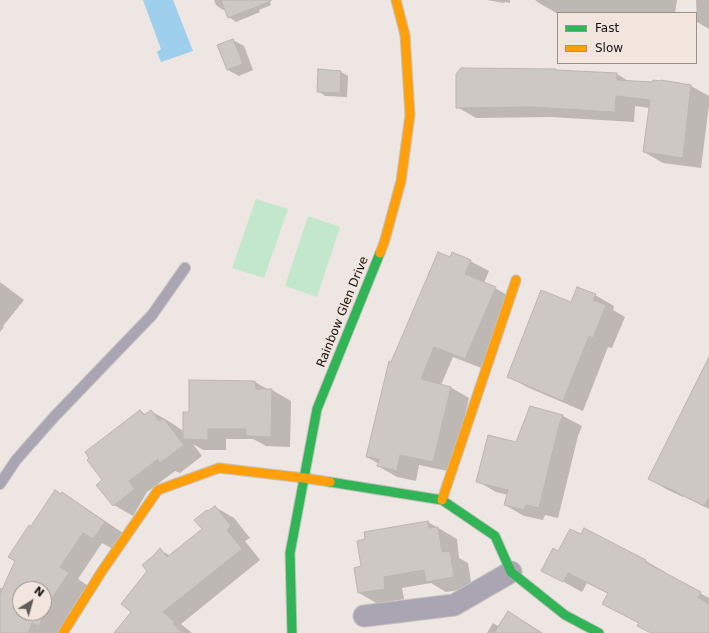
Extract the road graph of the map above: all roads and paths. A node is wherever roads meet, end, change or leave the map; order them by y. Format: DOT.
graph roads {
  1 [pos="396,0"];
  2 [pos="185,268"];
  3 [pos="516,280"];
  4 [pos="304,478"];
  5 [pos="0,484"];
  6 [pos="442,500"];
  7 [pos="511,572"];
  8 [pos="364,616"];
  9 [pos="63,633"];
  10 [pos="292,633"];
  11 [pos="599,633"];
  1 -- 4 [label="street, Rainbow Glen Drive"];
  2 -- 5 [label="lane"];
  3 -- 6 [label="street"];
  4 -- 6 [label="street"];
  4 -- 9 [label="street"];
  4 -- 10 [label="street, Rainbow Glen Drive"];
  6 -- 7 [label="street"];
  7 -- 8 [label="street"];
  7 -- 11 [label="street"];
}
